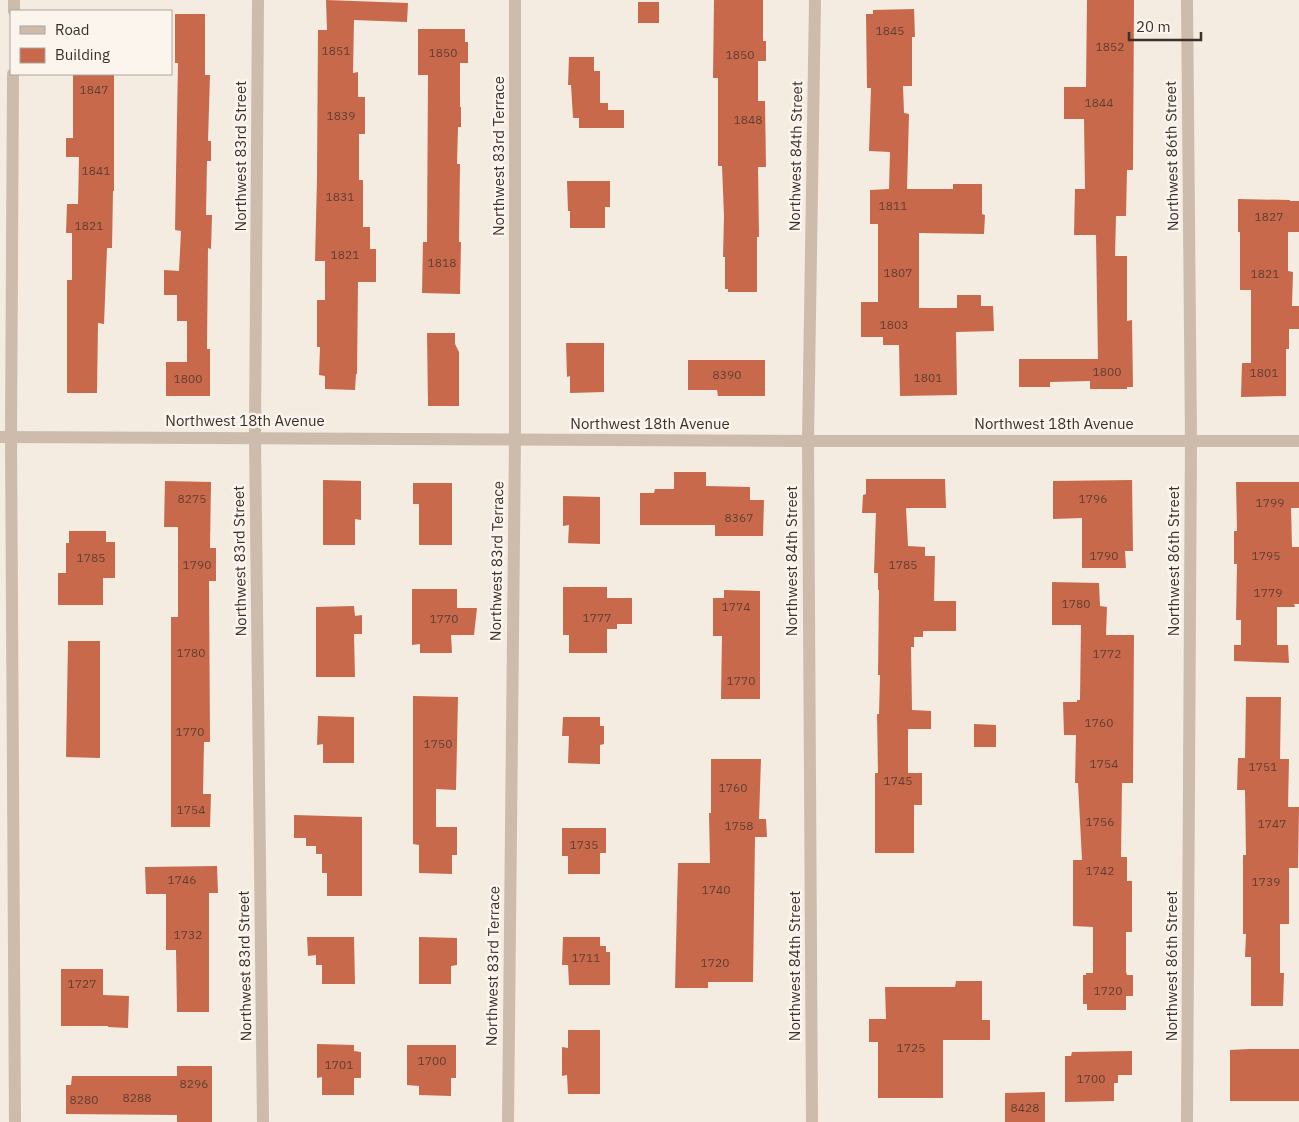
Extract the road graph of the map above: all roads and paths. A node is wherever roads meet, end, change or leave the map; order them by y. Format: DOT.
graph roads {
  1 [pos="258,0"];
  2 [pos="515,0"];
  3 [pos="815,0"];
  4 [pos="1187,0"];
  5 [pos="13,75"];
  6 [pos="6,437"];
  7 [pos="255,437"];
  8 [pos="515,439"];
  9 [pos="1191,440"];
  10 [pos="808,441"];
  11 [pos="1299,441"];
  12 [pos="15,1122"];
  13 [pos="263,1122"];
  14 [pos="508,1122"];
  15 [pos="812,1122"];
  16 [pos="1187,1122"];
  1 -- 7 [label="street, Northwest 83rd Street"];
  2 -- 8 [label="street, Northwest 83rd Terrace"];
  3 -- 10 [label="street, Northwest 84th Street"];
  4 -- 9 [label="street, Northwest 86th Street"];
  5 -- 6 [label="street"];
  6 -- 7 [label="street, Northwest 18th Avenue"];
  6 -- 12 [label="street"];
  7 -- 8 [label="street, Northwest 18th Avenue"];
  7 -- 13 [label="street, Northwest 83rd Street"];
  8 -- 10 [label="street, Northwest 18th Avenue"];
  8 -- 14 [label="street, Northwest 83rd Terrace"];
  9 -- 10 [label="street, Northwest 18th Avenue"];
  9 -- 11 [label="street, Northwest 18th Avenue"];
  9 -- 16 [label="street, Northwest 86th Street"];
  10 -- 15 [label="street, Northwest 84th Street"];
}
